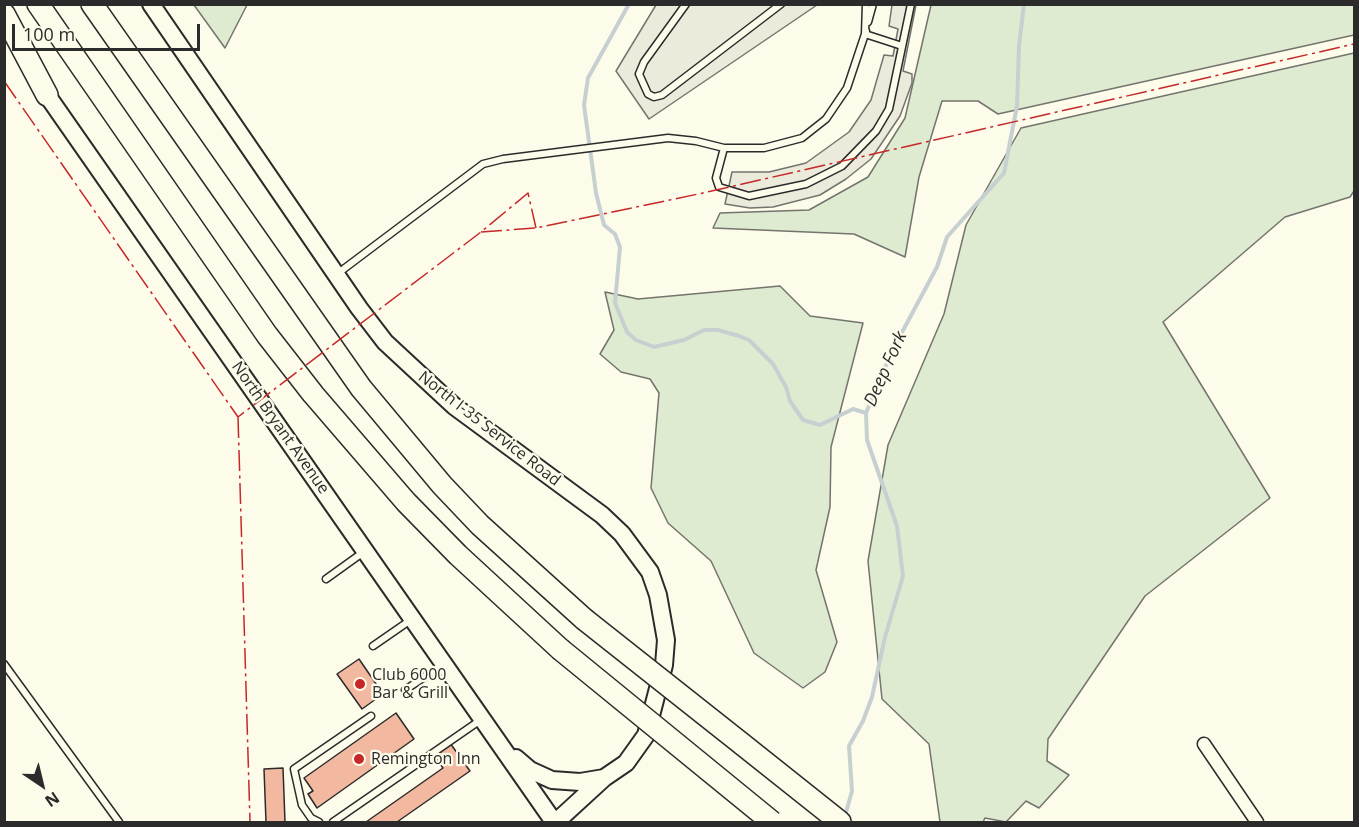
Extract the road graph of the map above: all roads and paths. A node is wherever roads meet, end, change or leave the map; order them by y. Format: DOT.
graph roads {
  1 [pos="38,4"];
  2 [pos="92,4"];
  3 [pos="151,4"];
  4 [pos="686,4"];
  5 [pos="781,4"];
  6 [pos="866,4"];
  7 [pos="873,4"];
  8 [pos="910,4"];
  9 [pos="4,14"];
  10 [pos="4,34"];
  11 [pos="865,34"];
  12 [pos="902,46"];
  13 [pos="47,95"];
  14 [pos="724,148"];
  15 [pos="336,274"];
  16 [pos="365,551"];
  17 [pos="326,579"];
  18 [pos="412,619"];
  19 [pos="373,646"];
  20 [pos="4,664"];
  21 [pos="444,664"];
  22 [pos="405,690"];
  23 [pos="371,716"];
  24 [pos="482,718"];
  25 [pos="496,738"];
  26 [pos="1204,744"];
  27 [pos="604,778"];
  28 [pos="119,822"];
  29 [pos="319,822"];
  30 [pos="333,822"];
  31 [pos="555,822"];
  32 [pos="772,822"];
  33 [pos="840,822"];
  34 [pos="1257,822"];
  1 -- 32 [label="highway, bridge"];
  2 -- 33 [label="highway, bridge"];
  3 -- 15 [label="main road, North I-35 Service Road"];
  4 -- 5 [label="lane"];
  6 -- 11 [label="lane"];
  7 -- 11 [label="lane"];
  8 -- 12 [label="lane"];
  9 -- 13 [label="highway"];
  10 -- 13 [label="main road, North Bryant Avenue"];
  11 -- 12 [label="lane"];
  11 -- 14 [label="lane"];
  12 -- 14 [label="lane"];
  13 -- 16 [label="main road, North Bryant Avenue"];
  14 -- 15 [label="lane"];
  15 -- 27 [label="main road, North I-35 Service Road"];
  16 -- 17 [label="lane"];
  16 -- 18 [label="main road, North Bryant Avenue"];
  18 -- 19 [label="lane"];
  18 -- 21 [label="main road, North Bryant Avenue"];
  20 -- 28 [label="lane"];
  21 -- 22 [label="lane"];
  21 -- 24 [label="main road, North Bryant Avenue"];
  23 -- 29 [label="lane"];
  24 -- 25 [label="main road, North Bryant Avenue"];
  24 -- 30 [label="lane"];
  25 -- 27 [label="main road"];
  25 -- 31 [label="main road, North Bryant Avenue"];
  26 -- 34 [label="street"];
  27 -- 31 [label="main road, North I-35 Service Road"];
}
